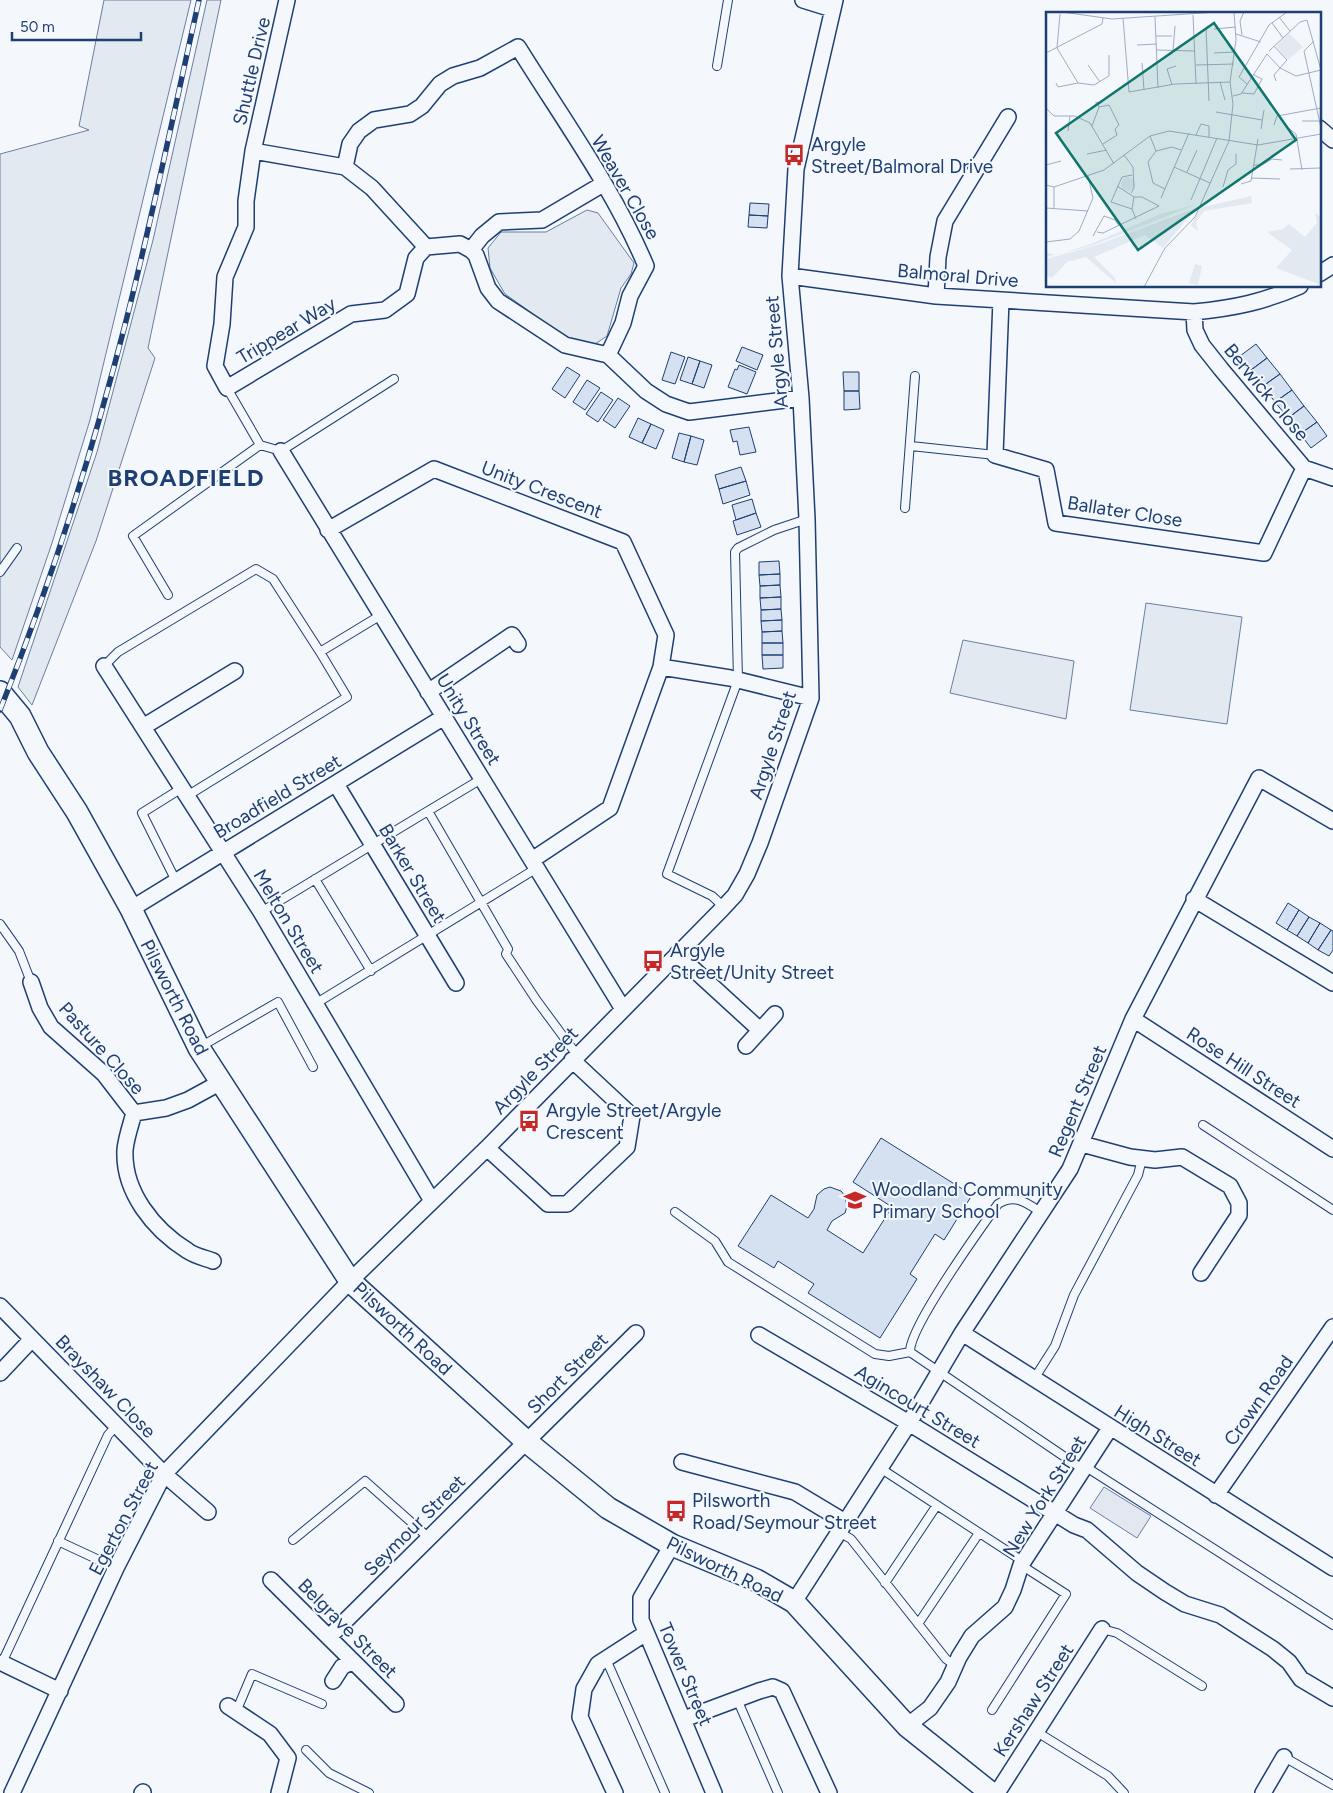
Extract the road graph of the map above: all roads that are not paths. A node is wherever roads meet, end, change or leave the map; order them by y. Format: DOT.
graph roads {
  1 [pos="287,0"];
  2 [pos="728,0"];
  3 [pos="803,0"];
  4 [pos="834,5"];
  5 [pos="717,66"];
  6 [pos="1008,117"];
  7 [pos="1320,129"];
  8 [pos="1333,140"];
  9 [pos="253,151"];
  10 [pos="345,168"];
  11 [pos="603,184"];
  12 [pos="426,247"];
  13 [pos="471,250"];
  14 [pos="1333,265"];
  15 [pos="1320,273"];
  16 [pos="790,276"];
  17 [pos="1295,288"];
  18 [pos="936,296"];
  19 [pos="1001,300"];
  20 [pos="1194,312"];
  21 [pos="608,355"];
  22 [pos="915,376"];
  23 [pos="394,379"];
  24 [pos="227,388"];
  25 [pos="801,398"];
  26 [pos="260,445"];
  27 [pos="910,446"];
  28 [pos="281,451"];
  29 [pos="995,455"];
  30 [pos="1304,468"];
  31 [pos="1333,478"];
  32 [pos="905,508"];
  33 [pos="807,519"];
  34 [pos="328,530"];
  35 [pos="17,548"];
  36 [pos="0,572"];
  37 [pos="168,596"];
  38 [pos="381,615"];
  39 [pos="518,644"];
  40 [pos="320,652"];
  41 [pos="104,666"];
  42 [pos="661,667"];
  43 [pos="235,671"];
  44 [pos="738,680"];
  45 [pos="0,692"];
  46 [pos="428,692"];
  47 [pos="811,698"];
  48 [pos="444,717"];
  49 [pos="143,727"];
  50 [pos="483,778"];
  51 [pos="336,784"];
  52 [pos="184,792"];
  53 [pos="428,811"];
  54 [pos="1333,821"];
  55 [pos="372,844"];
  56 [pos="223,853"];
  57 [pos="535,864"];
  58 [pos="315,879"];
  59 [pos="176,882"];
  60 [pos="1194,899"];
  61 [pos="482,903"];
  62 [pos="724,907"];
  63 [pos="132,909"];
  64 [pos="261,912"];
  65 [pos="0,924"];
  66 [pos="428,937"];
  67 [pos="678,954"];
  68 [pos="371,971"];
  69 [pos="31,982"];
  70 [pos="456,983"];
  71 [pos="1333,983"];
  72 [pos="315,1004"];
  73 [pos="622,1009"];
  74 [pos="775,1014"];
  75 [pos="1133,1019"];
  76 [pos="760,1030"];
  77 [pos="746,1046"];
  78 [pos="199,1048"];
  79 [pos="575,1057"];
  80 [pos="313,1067"];
  81 [pos="221,1082"];
  82 [pos="134,1113"];
  83 [pos="1203,1125"];
  84 [pos="1082,1144"];
  85 [pos="487,1148"];
  86 [pos="1333,1149"];
  87 [pos="1142,1158"];
  88 [pos="432,1201"];
  89 [pos="1333,1210"];
  90 [pos="675,1212"];
  91 [pos="1042,1213"];
  92 [pos="213,1261"];
  93 [pos="1201,1273"];
  94 [pos="350,1281"];
  95 [pos="0,1306"];
  96 [pos="1333,1327"];
  97 [pos="636,1333"];
  98 [pos="962,1333"];
  99 [pos="759,1336"];
  100 [pos="32,1339"];
  101 [pos="910,1352"];
  102 [pos="938,1372"];
  103 [pos="0,1373"];
  104 [pos="1034,1379"];
  105 [pos="909,1423"];
  106 [pos="118,1424"];
  107 [pos="1110,1428"];
  108 [pos="527,1442"];
  109 [pos="682,1462"];
  110 [pos="880,1468"];
  111 [pos="1085,1468"];
  112 [pos="164,1474"];
  113 [pos="1216,1495"];
  114 [pos="937,1505"];
  115 [pos="208,1512"];
  116 [pos="1055,1513"];
  117 [pos="842,1527"];
  118 [pos="979,1533"];
  119 [pos="429,1538"];
  120 [pos="293,1540"];
  121 [pos="58,1541"];
  122 [pos="672,1545"];
  123 [pos="1023,1563"];
  124 [pos="116,1568"];
  125 [pos="1333,1568"];
  126 [pos="271,1580"];
  127 [pos="885,1582"];
  128 [pos="794,1602"];
  129 [pos="918,1624"];
  130 [pos="1333,1626"];
  131 [pos="1102,1629"];
  132 [pos="646,1633"];
  133 [pos="330,1637"];
  134 [pos="606,1659"];
  135 [pos="352,1661"];
  136 [pos="1,1665"];
  137 [pos="956,1666"];
  138 [pos="334,1681"];
  139 [pos="1202,1686"];
  140 [pos="60,1691"];
  141 [pos="1333,1698"];
  142 [pos="737,1699"];
  143 [pos="322,1704"];
  144 [pos="396,1704"];
  145 [pos="232,1709"];
  146 [pos="992,1710"];
  147 [pos="684,1719"];
  148 [pos="907,1726"];
  149 [pos="1037,1732"];
  150 [pos="306,1750"];
  151 [pos="1284,1757"];
  152 [pos="1333,1785"];
  153 [pos="12,1793"];
  154 [pos="279,1793"];
  155 [pos="369,1793"];
  156 [pos="615,1793"];
  157 [pos="665,1793"];
  158 [pos="714,1793"];
  159 [pos="778,1793"];
  160 [pos="829,1793"];
  161 [pos="991,1793"];
  162 [pos="997,1793"];
  163 [pos="1124,1793"];
  164 [pos="1263,1793"];
  1 -- 9 [label="street, Shuttle Drive"];
  2 -- 5 [label="lane"];
  3 -- 4 [label="street"];
  4 -- 16 [label="street, Argyle Street"];
  6 -- 18 [label="street"];
  7 -- 8 [label="street"];
  9 -- 10 [label="street"];
  9 -- 24 [label="street, Shuttle Drive"];
  10 -- 11 [label="street, Weaver Close"];
  10 -- 12 [label="street"];
  11 -- 13 [label="street"];
  11 -- 21 [label="street, Weaver Close"];
  12 -- 13 [label="street"];
  12 -- 24 [label="street, Trippear Way"];
  13 -- 21 [label="street"];
  14 -- 15 [label="street"];
  16 -- 18 [label="street, Balmoral Drive"];
  16 -- 25 [label="street, Argyle Street"];
  17 -- 20 [label="street, Balmoral Drive"];
  18 -- 19 [label="street, Balmoral Drive"];
  19 -- 20 [label="street, Balmoral Drive"];
  19 -- 29 [label="street"];
  20 -- 30 [label="street, Berwick Close"];
  21 -- 25 [label="street"];
  22 -- 27 [label="lane"];
  23 -- 28 [label="lane"];
  24 -- 26 [label="lane"];
  25 -- 33 [label="street, Argyle Street"];
  26 -- 28 [label="lane"];
  26 -- 37 [label="lane"];
  27 -- 29 [label="lane"];
  27 -- 32 [label="lane"];
  28 -- 34 [label="street, Unity Street"];
  29 -- 30 [label="street, Ballater Close"];
  30 -- 31 [label="street, Berwick Close"];
  33 -- 44 [label="lane"];
  33 -- 47 [label="street, Argyle Street"];
  34 -- 38 [label="street, Unity Street"];
  34 -- 42 [label="street, Unity Crescent"];
  35 -- 36 [label="lane"];
  38 -- 40 [label="lane"];
  38 -- 46 [label="street, Unity Street"];
  39 -- 46 [label="street"];
  40 -- 41 [label="lane"];
  40 -- 52 [label="lane"];
  41 -- 49 [label="street, Melton Street"];
  42 -- 44 [label="street"];
  42 -- 57 [label="street, Unity Crescent"];
  43 -- 49 [label="street"];
  44 -- 47 [label="street"];
  44 -- 62 [label="lane"];
  45 -- 63 [label="street, Pilsworth Road"];
  46 -- 48 [label="street, Unity Street"];
  47 -- 62 [label="street, Argyle Street"];
  48 -- 50 [label="street, Unity Street"];
  48 -- 51 [label="street, Broadfield Street"];
  49 -- 52 [label="street, Melton Street"];
  50 -- 53 [label="lane"];
  50 -- 57 [label="street, Unity Street"];
  51 -- 55 [label="street, Barker Street"];
  51 -- 56 [label="street, Broadfield Street"];
  52 -- 56 [label="street, Melton Street"];
  52 -- 59 [label="lane"];
  53 -- 55 [label="lane"];
  53 -- 61 [label="lane"];
  54 -- 60 [label="street, Regent Street"];
  55 -- 58 [label="lane"];
  55 -- 66 [label="street, Barker Street"];
  56 -- 59 [label="street, Broadfield Street"];
  56 -- 64 [label="street, Melton Street"];
  57 -- 61 [label="lane"];
  57 -- 73 [label="street, Unity Street"];
  58 -- 64 [label="lane"];
  58 -- 68 [label="lane"];
  59 -- 63 [label="street, Broadfield Street"];
  60 -- 71 [label="street"];
  60 -- 75 [label="street, Regent Street"];
  61 -- 66 [label="lane"];
  61 -- 79 [label="lane"];
  62 -- 67 [label="street, Argyle Street"];
  63 -- 78 [label="street, Pilsworth Road"];
  64 -- 72 [label="street, Melton Street"];
  65 -- 69 [label="lane"];
  66 -- 68 [label="lane"];
  66 -- 70 [label="street, Barker Street"];
  67 -- 73 [label="street, Argyle Street"];
  67 -- 76 [label="street"];
  68 -- 72 [label="lane"];
  69 -- 82 [label="street, Pasture Close"];
  72 -- 88 [label="street, Melton Street"];
  73 -- 79 [label="street, Argyle Street"];
  74 -- 76 [label="street"];
  75 -- 84 [label="street, Regent Street"];
  75 -- 86 [label="street, Rose Hill Street"];
  76 -- 77 [label="street"];
  78 -- 80 [label="lane"];
  78 -- 81 [label="street, Pilsworth Road"];
  79 -- 85 [label="street, Argyle Street"];
  79 -- 85 [label="street"];
  81 -- 82 [label="street"];
  81 -- 94 [label="street, Pilsworth Road"];
  82 -- 92 [label="street"];
  83 -- 89 [label="lane"];
  84 -- 87 [label="street"];
  84 -- 91 [label="street, Regent Street"];
  85 -- 88 [label="street, Argyle Street"];
  87 -- 93 [label="street"];
  87 -- 104 [label="lane"];
  88 -- 94 [label="street, Argyle Street"];
  90 -- 101 [label="lane"];
  91 -- 98 [label="street, Regent Street"];
  91 -- 101 [label="lane"];
  94 -- 108 [label="street, Pilsworth Road"];
  94 -- 112 [label="street, Egerton Street"];
  95 -- 100 [label="street, Brayshaw Close"];
  96 -- 113 [label="street, Crown Road"];
  97 -- 108 [label="street, Short Street"];
  98 -- 102 [label="street, Regent Street"];
  98 -- 104 [label="street, High Street"];
  99 -- 105 [label="street, Agincourt Street"];
  100 -- 103 [label="street"];
  100 -- 106 [label="street, Brayshaw Close"];
  101 -- 102 [label="lane"];
  102 -- 105 [label="street, Regent Street"];
  102 -- 111 [label="lane"];
  104 -- 107 [label="street, High Street"];
  105 -- 110 [label="street, Regent Street"];
  105 -- 116 [label="street, Agincourt Street"];
  106 -- 112 [label="street, Brayshaw Close"];
  106 -- 121 [label="lane"];
  107 -- 111 [label="street, New York Street"];
  107 -- 113 [label="street, High Street"];
  108 -- 119 [label="street, Seymour Street"];
  108 -- 122 [label="street, Pilsworth Road"];
  109 -- 117 [label="street"];
  110 -- 114 [label="lane"];
  110 -- 117 [label="street, Regent Street"];
  111 -- 116 [label="street, New York Street"];
  111 -- 130 [label="lane"];
  112 -- 115 [label="street, Brayshaw Close"];
  112 -- 124 [label="street, Egerton Street"];
  113 -- 125 [label="street, High Street"];
  114 -- 118 [label="lane"];
  114 -- 127 [label="lane"];
  116 -- 123 [label="street, New York Street"];
  116 -- 141 [label="street, Agincourt Street"];
  117 -- 127 [label="lane"];
  117 -- 128 [label="street, Regent Street"];
  118 -- 123 [label="lane"];
  118 -- 129 [label="lane"];
  119 -- 120 [label="lane"];
  119 -- 133 [label="street, Seymour Street"];
  121 -- 124 [label="lane"];
  121 -- 136 [label="lane"];
  122 -- 128 [label="street, Pilsworth Road"];
  122 -- 132 [label="street, Tower Street"];
  123 -- 137 [label="street, New York Street"];
  123 -- 146 [label="lane"];
  124 -- 140 [label="street, Egerton Street"];
  126 -- 133 [label="street, Belgrave Street"];
  127 -- 129 [label="lane"];
  128 -- 148 [label="street, Pilsworth Road"];
  129 -- 137 [label="lane"];
  131 -- 139 [label="lane"];
  131 -- 149 [label="street, Kershaw Street"];
  132 -- 134 [label="street"];
  132 -- 147 [label="street, Tower Street"];
  133 -- 135 [label="street, Belgrave Street"];
  134 -- 156 [label="street"];
  134 -- 157 [label="lane"];
  135 -- 138 [label="street"];
  135 -- 144 [label="street, Belgrave Street"];
  136 -- 140 [label="street"];
  137 -- 148 [label="street, New York Street"];
  140 -- 153 [label="street, Egerton Street"];
  142 -- 147 [label="street"];
  142 -- 159 [label="lane"];
  142 -- 160 [label="street"];
  143 -- 145 [label="lane"];
  145 -- 154 [label="street"];
  147 -- 158 [label="street, Tower Street"];
  148 -- 161 [label="street, Pilsworth Road"];
  149 -- 162 [label="street, Kershaw Street"];
  149 -- 163 [label="lane"];
  150 -- 155 [label="lane"];
  151 -- 152 [label="lane"];
  151 -- 164 [label="street"];
}
